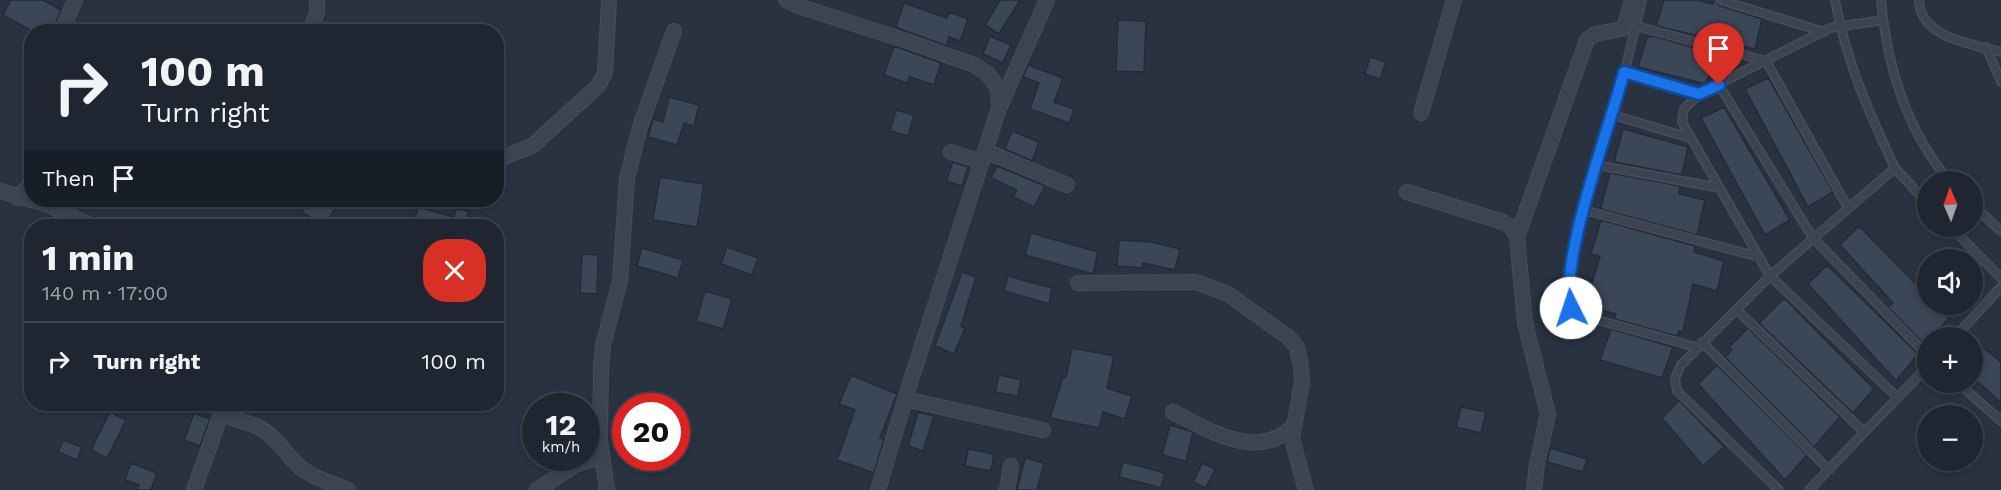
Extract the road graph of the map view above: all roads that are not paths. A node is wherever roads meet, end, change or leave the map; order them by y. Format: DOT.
graph roads {
  1 [pos="75,0"];
  2 [pos="317,0"];
  3 [pos="609,0"];
  4 [pos="786,0"];
  5 [pos="1047,0"];
  6 [pos="1454,0"];
  7 [pos="1632,0"];
  8 [pos="1642,0"];
  9 [pos="1720,0"];
  10 [pos="1835,0"];
  11 [pos="1881,0"];
  12 [pos="1919,0"];
  13 [pos="1883,20"];
  14 [pos="64,24"];
  15 [pos="313,24"];
  16 [pos="1635,26"];
  17 [pos="1840,26"];
  18 [pos="674,31"];
  19 [pos="1824,32"];
  20 [pos="1986,47"];
  21 [pos="2001,52"];
  22 [pos="1766,61"];
  23 [pos="1624,72"];
  24 [pos="2001,82"];
  25 [pos="1719,85"];
  26 [pos="1699,94"];
  27 [pos="999,108"];
  28 [pos="1421,113"];
  29 [pos="1613,115"];
  30 [pos="1690,138"];
  31 [pos="951,153"];
  32 [pos="504,157"];
  33 [pos="984,157"];
  34 [pos="1597,165"];
  35 [pos="1895,168"];
  36 [pos="1943,171"];
  37 [pos="1067,185"];
  38 [pos="1720,188"];
  39 [pos="0,191"];
  40 [pos="24,192"];
  41 [pos="1407,192"];
  42 [pos="1917,192"];
  43 [pos="18,198"];
  44 [pos="24,199"];
  45 [pos="53,207"];
  46 [pos="1848,208"];
  47 [pos="1584,210"];
  48 [pos="1983,214"];
  49 [pos="78,219"];
  50 [pos="2001,231"];
  51 [pos="1517,237"];
  52 [pos="1961,237"];
  53 [pos="1813,238"];
  54 [pos="1759,257"];
  55 [pos="1770,276"];
  56 [pos="2001,278"];
  57 [pos="1078,283"];
  58 [pos="2001,287"];
  59 [pos="1737,310"];
  60 [pos="1964,327"];
  61 [pos="1699,344"];
  62 [pos="1917,345"];
  63 [pos="1917,377"];
  64 [pos="1969,393"];
  65 [pos="1897,398"];
  66 [pos="905,399"];
  67 [pos="219,411"];
  68 [pos="224,411"];
  69 [pos="1173,412"];
  70 [pos="2001,421"];
  71 [pos="1292,427"];
  72 [pos="1043,430"];
  73 [pos="1864,432"];
  74 [pos="602,456"];
  75 [pos="1011,466"];
  76 [pos="1829,470"];
  77 [pos="194,490"];
  78 [pos="348,490"];
  79 [pos="537,490"];
  80 [pos="607,490"];
  81 [pos="878,490"];
  82 [pos="1007,490"];
  83 [pos="1306,490"];
  84 [pos="1535,490"];
  85 [pos="1779,490"];
  86 [pos="1809,490"];
  1 -- 14 [label="street"];
  2 -- 15 [label="street"];
  3 -- 32 [label="street"];
  4 -- 27 [label="street"];
  5 -- 27 [label="street"];
  6 -- 28 [label="street"];
  7 -- 51 [label="street"];
  8 -- 16 [label="lane"];
  9 -- 19 [label="lane"];
  10 -- 17 [label="lane"];
  11 -- 13 [label="lane"];
  12 -- 20 [label="lane"];
  13 -- 17 [label="lane"];
  13 -- 36 [label="lane"];
  16 -- 22 [label="lane"];
  16 -- 23 [label="lane"];
  17 -- 19 [label="lane"];
  17 -- 35 [label="lane"];
  18 -- 74 [label="street"];
  19 -- 22 [label="lane"];
  20 -- 21 [label="lane"];
  20 -- 24 [label="lane"];
  22 -- 25 [label="lane"];
  22 -- 46 [label="lane"];
  23 -- 26 [label="lane"];
  23 -- 29 [label="lane"];
  25 -- 26 [label="lane"];
  25 -- 53 [label="lane"];
  26 -- 30 [label="lane"];
  27 -- 33 [label="street"];
  29 -- 30 [label="lane"];
  29 -- 34 [label="lane"];
  30 -- 38 [label="lane"];
  31 -- 33 [label="street"];
  33 -- 37 [label="street"];
  33 -- 66 [label="street"];
  34 -- 38 [label="lane"];
  34 -- 47 [label="lane"];
  35 -- 42 [label="lane"];
  35 -- 46 [label="lane"];
  38 -- 54 [label="lane"];
  39 -- 43 [label="street"];
  40 -- 43 [label="street"];
  41 -- 51 [label="street"];
  43 -- 44 [label="street"];
  45 -- 49 [label="street"];
  46 -- 53 [label="lane"];
  47 -- 54 [label="lane"];
  47 -- 61 [label="lane"];
  48 -- 50 [label="lane"];
  51 -- 84 [label="street"];
  52 -- 56 [label="lane"];
  53 -- 55 [label="lane"];
  53 -- 62 [label="lane"];
  54 -- 55 [label="lane"];
  55 -- 59 [label="lane"];
  55 -- 65 [label="lane"];
  57 -- 71 [label="street"];
  58 -- 60 [label="lane"];
  59 -- 61 [label="lane"];
  59 -- 73 [label="lane"];
  61 -- 76 [label="lane"];
  61 -- 85 [label="lane"];
  63 -- 65 [label="lane"];
  64 -- 70 [label="lane"];
  65 -- 73 [label="lane"];
  66 -- 72 [label="street"];
  66 -- 81 [label="street"];
  67 -- 77 [label="street"];
  68 -- 78 [label="street"];
  69 -- 71 [label="street"];
  71 -- 83 [label="street"];
  73 -- 76 [label="lane"];
  74 -- 79 [label="street"];
  74 -- 80 [label="street"];
  75 -- 82 [label="street"];
  76 -- 86 [label="lane"];
}
